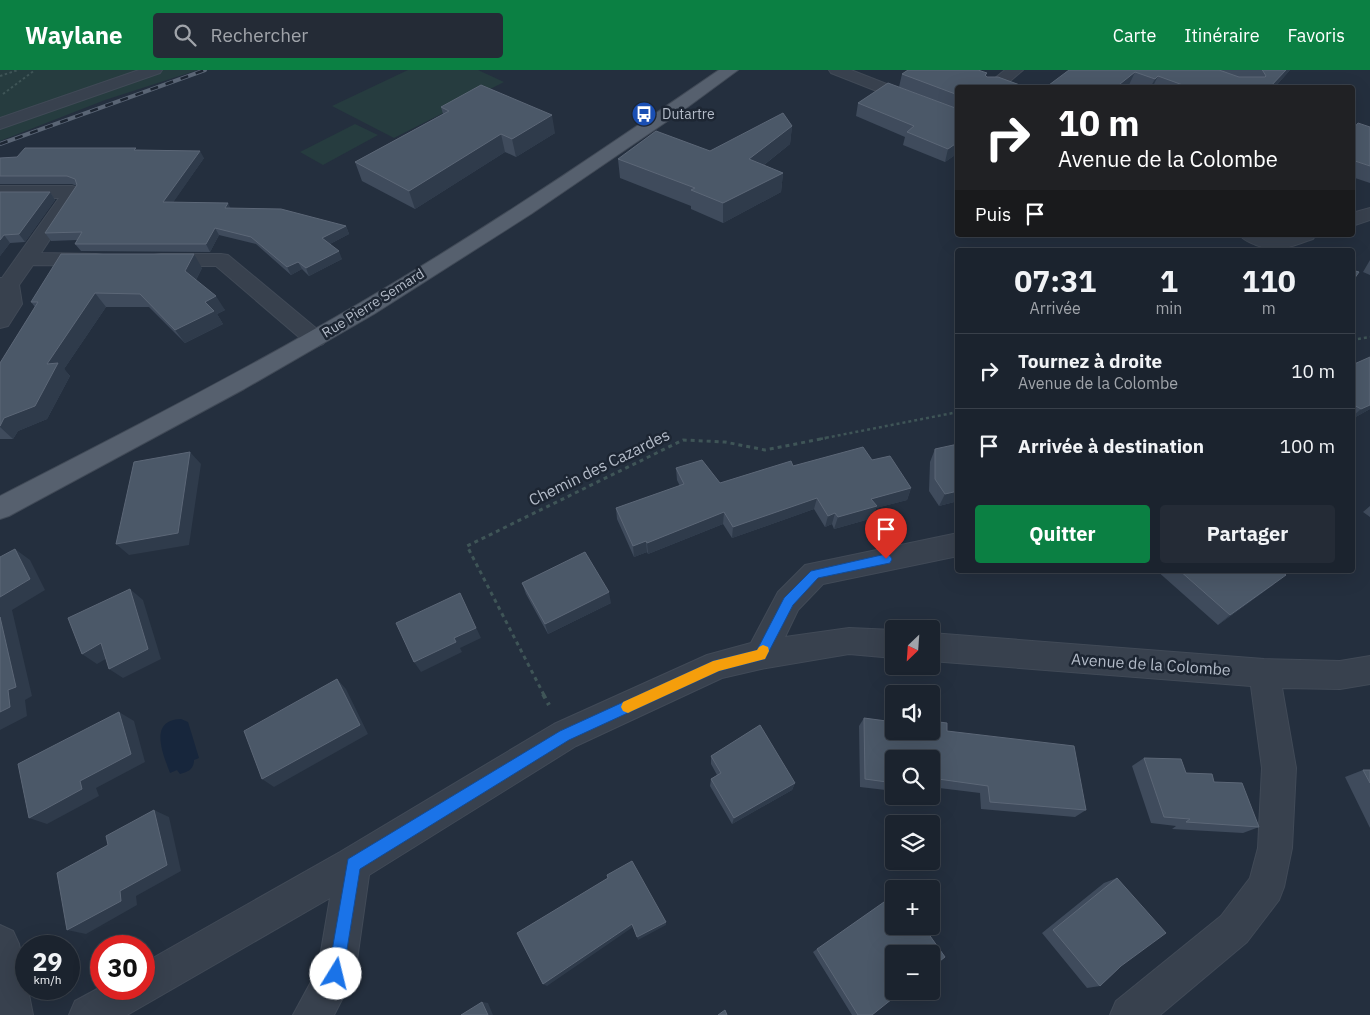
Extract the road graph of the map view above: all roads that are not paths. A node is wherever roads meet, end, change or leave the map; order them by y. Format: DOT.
graph roads {
  1 [pos="154,70"];
  2 [pos="730,70"];
  3 [pos="837,70"];
  4 [pos="1015,70"];
  5 [pos="995,85"];
  6 [pos="955,116"];
  7 [pos="0,124"];
  8 [pos="0,192"];
  9 [pos="1370,214"];
  10 [pos="1355,219"];
  11 [pos="1255,237"];
  12 [pos="1300,237"];
  13 [pos="27,260"];
  14 [pos="115,260"];
  15 [pos="144,260"];
  16 [pos="4,285"];
  17 [pos="0,321"];
  18 [pos="315,339"];
  19 [pos="0,508"];
  20 [pos="955,545"];
  21 [pos="885,643"];
  22 [pos="940,648"];
  23 [pos="761,655"];
  24 [pos="1370,670"];
  25 [pos="1264,673"];
  26 [pos="353,865"];
  27 [pos="0,944"];
  28 [pos="155,978"];
  29 [pos="116,1000"];
  30 [pos="13,1015"];
  31 [pos="89,1015"];
  32 [pos="313,1015"];
  33 [pos="1130,1015"];
  1 -- 7 [label="street"];
  2 -- 18 [label="main road, Rue Pierre Semard"];
  3 -- 6 [label="street"];
  4 -- 5 [label="street"];
  8 -- 13 [label="street"];
  9 -- 10 [label="street"];
  11 -- 12 [label="street"];
  13 -- 14 [label="street"];
  13 -- 16 [label="street"];
  15 -- 18 [label="street"];
  16 -- 17 [label="street"];
  18 -- 19 [label="main road, Rue Pierre Semard"];
  20 -- 23 [label="street"];
  21 -- 23 [label="street"];
  22 -- 25 [label="street, Avenue de la Colombe"];
  23 -- 26 [label="street"];
  24 -- 25 [label="street, Avenue de la Colombe"];
  25 -- 33 [label="street"];
  26 -- 28 [label="street"];
  26 -- 32 [label="street"];
  27 -- 30 [label="street"];
  29 -- 31 [label="street"];
}
